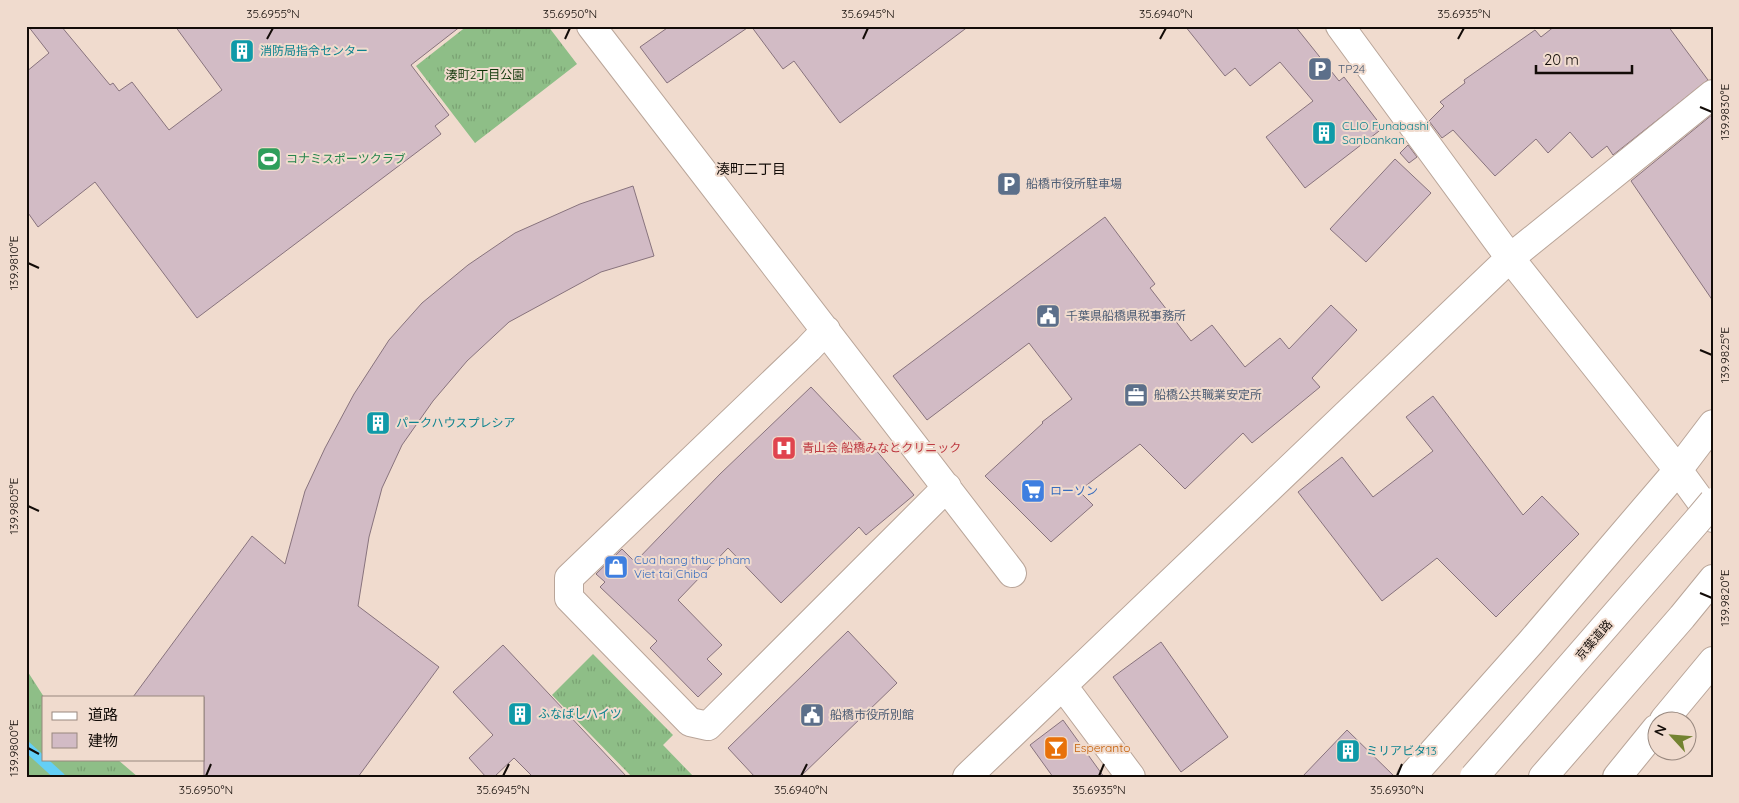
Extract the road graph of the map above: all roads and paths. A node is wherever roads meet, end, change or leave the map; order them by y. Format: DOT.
graph roads {
  1 [pos="591,26"];
  2 [pos="1340,26"];
  3 [pos="1713,94"];
  4 [pos="1510,258"];
  5 [pos="826,330"];
  6 [pos="1713,424"];
  7 [pos="1678,470"];
  8 [pos="947,487"];
  9 [pos="1713,502"];
  10 [pos="1713,518"];
  11 [pos="1012,573"];
  12 [pos="1713,579"];
  13 [pos="1713,661"];
  14 [pos="1063,686"];
  15 [pos="1672,710"];
  16 [pos="1646,741"];
  17 [pos="967,777"];
  18 [pos="1131,777"];
  19 [pos="1411,777"];
  20 [pos="1474,777"];
  21 [pos="1543,777"];
  22 [pos="1617,777"];
  1 -- 5 [label="main road"];
  2 -- 4 [label="main road"];
  3 -- 4 [label="main road"];
  4 -- 7 [label="main road"];
  4 -- 14 [label="main road"];
  5 -- 8 [label="main road"];
  5 -- 8 [label="main road"];
  6 -- 7 [label="main road"];
  7 -- 10 [label="main road"];
  7 -- 19 [label="main road"];
  8 -- 11 [label="main road"];
  9 -- 20 [label="main road, 京葉道路, bridge"];
  12 -- 21 [label="main road"];
  13 -- 15 [label="main road"];
  14 -- 17 [label="main road"];
  14 -- 18 [label="main road"];
  16 -- 22 [label="main road"];
}
